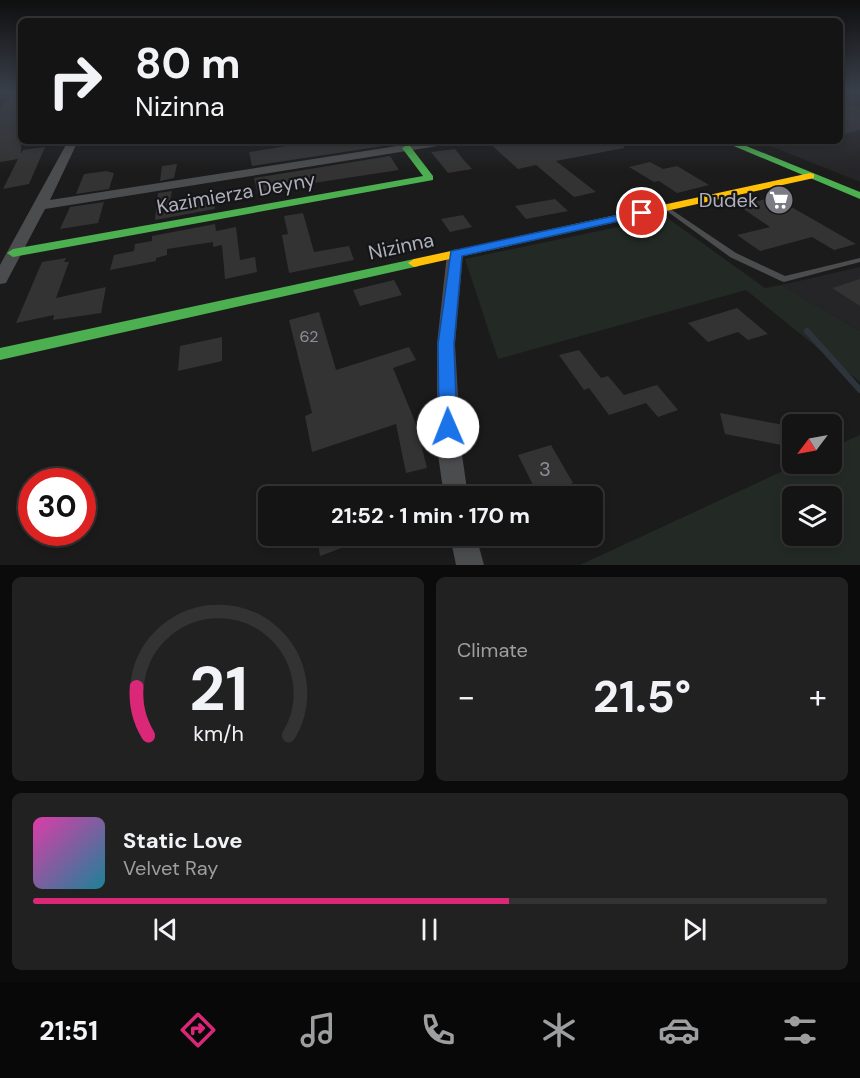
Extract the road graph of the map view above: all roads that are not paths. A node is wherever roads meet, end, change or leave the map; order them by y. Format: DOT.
graph roads {
  1 [pos="71,144"];
  2 [pos="432,144"];
  3 [pos="733,144"];
  4 [pos="407,148"];
  5 [pos="810,176"];
  6 [pos="859,195"];
  7 [pos="40,206"];
  8 [pos="666,208"];
  9 [pos="13,253"];
  10 [pos="455,254"];
  11 [pos="860,260"];
  12 [pos="0,279"];
  13 [pos="0,354"];
  14 [pos="455,486"];
  15 [pos="465,546"];
  16 [pos="470,565"];
  1 -- 7 [label="street"];
  2 -- 4 [label="street, Kazimierza Deyny"];
  3 -- 5 [label="street"];
  4 -- 7 [label="street, Kazimierza Deyny"];
  4 -- 9 [label="street, Kazimierza Deyny"];
  5 -- 6 [label="street"];
  5 -- 8 [label="street, Nizinna"];
  7 -- 9 [label="street"];
  8 -- 10 [label="street, Nizinna"];
  8 -- 11 [label="lane"];
  9 -- 12 [label="street"];
  10 -- 13 [label="street, Nizinna"];
  10 -- 14 [label="street"];
  15 -- 16 [label="street"];
}
